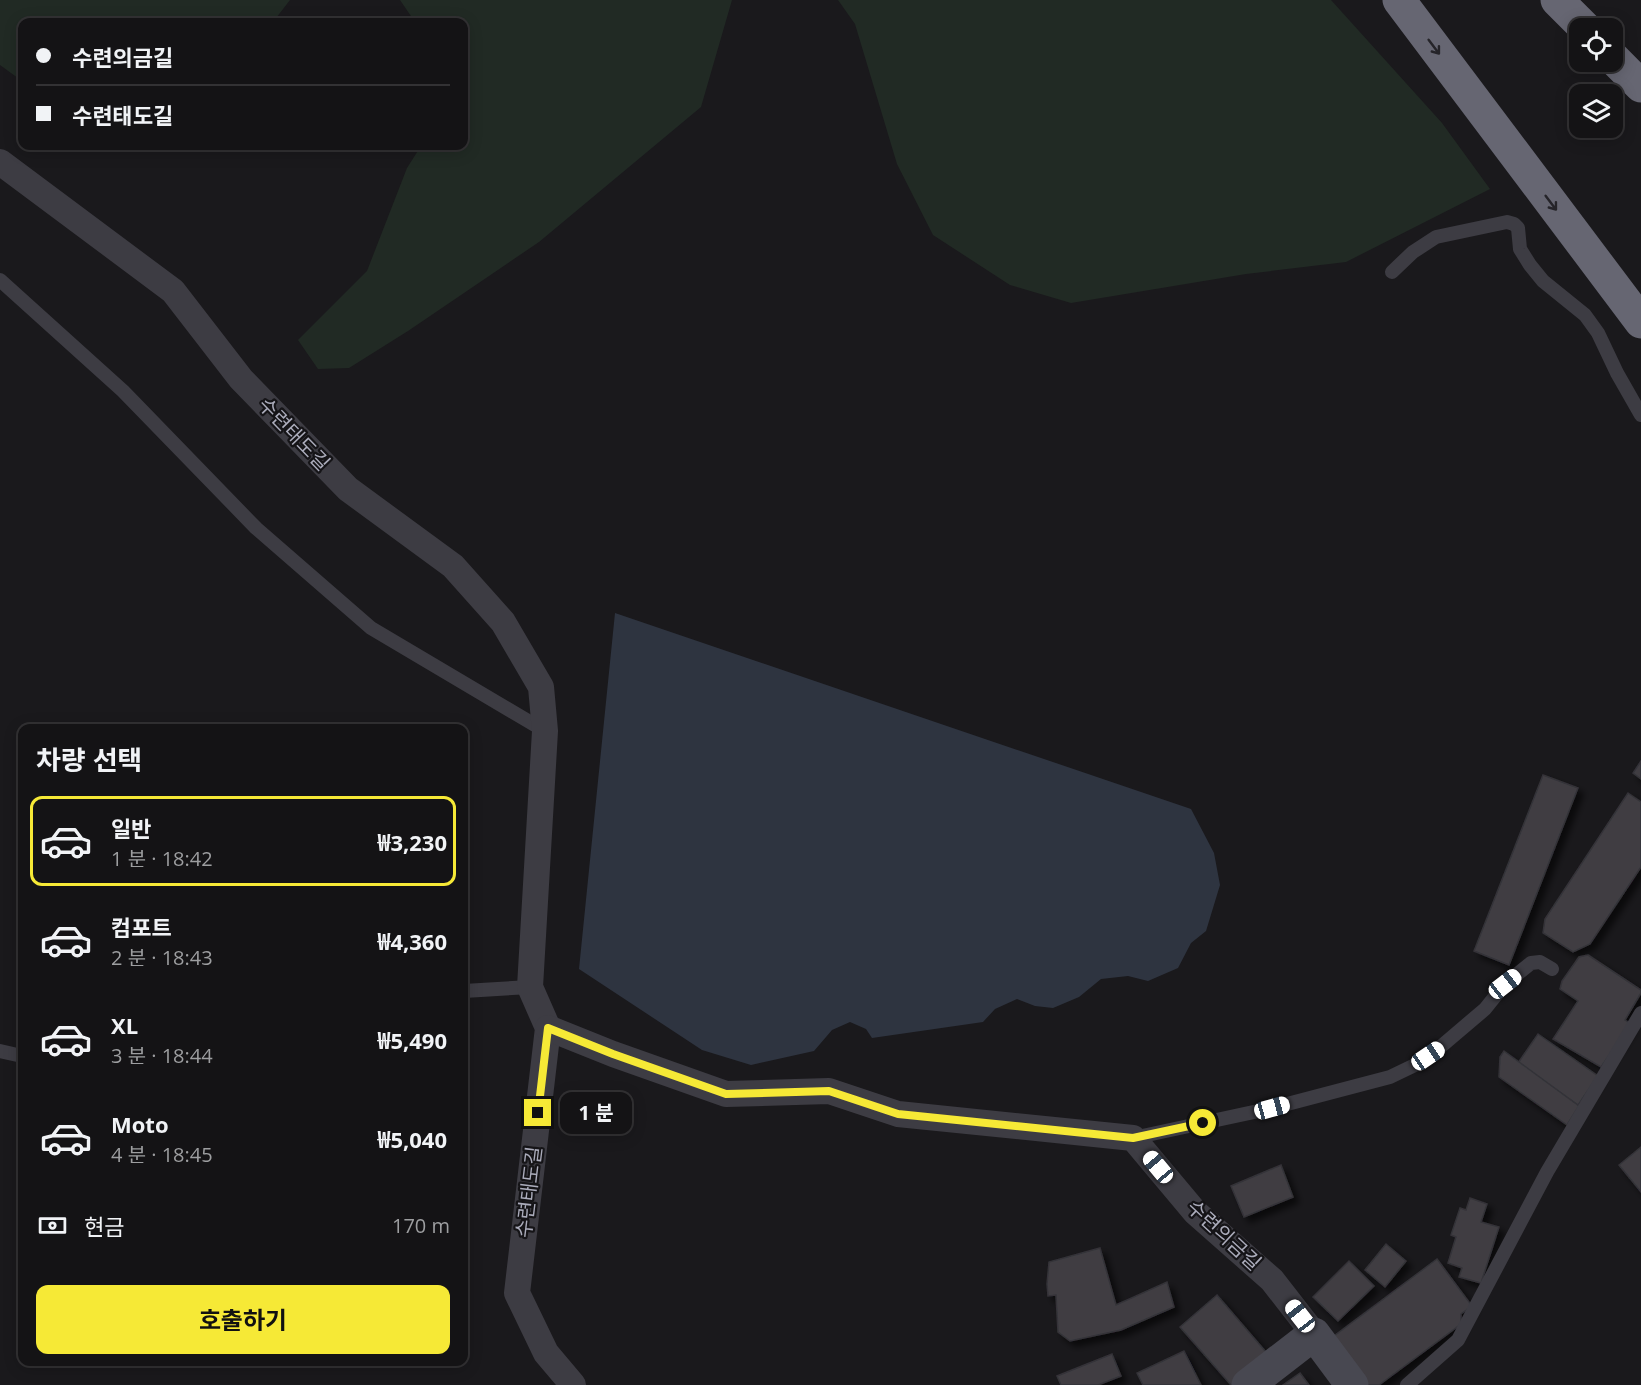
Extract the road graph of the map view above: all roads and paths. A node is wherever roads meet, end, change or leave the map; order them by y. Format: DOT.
graph roads {
  1 [pos="1399,0"];
  2 [pos="1557,0"];
  3 [pos="1575,18"];
  4 [pos="1623,68"];
  5 [pos="1641,86"];
  6 [pos="0,162"];
  7 [pos="1392,272"];
  8 [pos="0,280"];
  9 [pos="1641,322"];
  10 [pos="1641,415"];
  11 [pos="545,731"];
  12 [pos="1552,969"];
  13 [pos="530,987"];
  14 [pos="468,991"];
  15 [pos="1641,1013"];
  16 [pos="548,1028"];
  17 [pos="0,1051"];
  18 [pos="18,1055"];
  19 [pos="1133,1138"];
  20 [pos="1314,1334"];
  21 [pos="573,1385"];
  22 [pos="1248,1385"];
  23 [pos="1352,1385"];
  24 [pos="1407,1385"];
  1 -- 9 [label="highway, one-way"];
  2 -- 3 [label="highway"];
  4 -- 5 [label="highway"];
  6 -- 11 [label="street, 수련태도길"];
  7 -- 10 [label="lane"];
  8 -- 11 [label="lane"];
  11 -- 13 [label="street, 수련태도길"];
  12 -- 19 [label="lane"];
  13 -- 14 [label="lane"];
  13 -- 16 [label="street, 수련태도길"];
  15 -- 24 [label="lane"];
  16 -- 19 [label="street"];
  16 -- 21 [label="street, 수련태도길"];
  17 -- 18 [label="lane"];
  19 -- 20 [label="street, 수련의금길"];
  20 -- 22 [label="street"];
  20 -- 23 [label="street, 수련의금길"];
}
